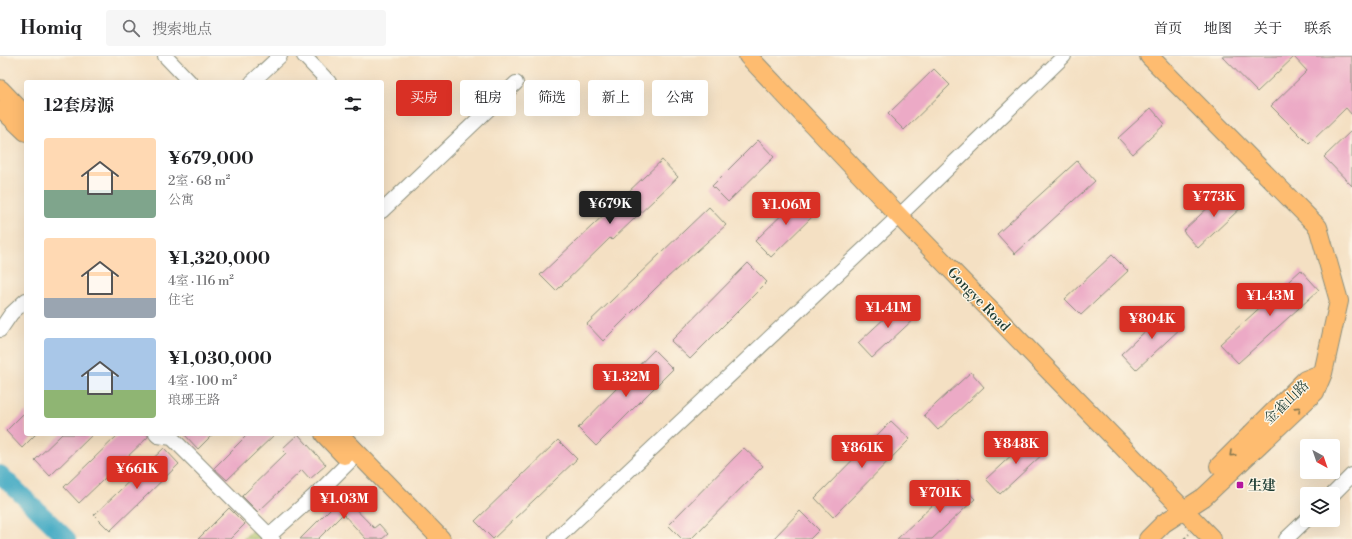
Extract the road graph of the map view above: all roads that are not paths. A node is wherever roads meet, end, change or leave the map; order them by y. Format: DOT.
graph roads {
  1 [pos="165,56"];
  2 [pos="280,56"];
  3 [pos="304,56"];
  4 [pos="748,56"];
  5 [pos="1064,56"];
  6 [pos="1149,56"];
  7 [pos="188,80"];
  8 [pos="254,80"];
  9 [pos="327,80"];
  10 [pos="0,89"];
  11 [pos="0,107"];
  12 [pos="24,114"];
  13 [pos="481,116"];
  14 [pos="24,130"];
  15 [pos="384,209"];
  16 [pos="899,216"];
  17 [pos="24,302"];
  18 [pos="0,330"];
  19 [pos="158,436"];
  20 [pos="327,436"];
  21 [pos="340,436"];
  22 [pos="354,457"];
  23 [pos="1352,475"];
  24 [pos="1340,487"];
  25 [pos="1183,511"];
  26 [pos="1300,526"];
  27 [pos="271,537"];
  28 [pos="426,539"];
  29 [pos="441,539"];
  30 [pos="556,539"];
  31 [pos="1148,539"];
  32 [pos="1160,539"];
  33 [pos="1212,539"];
  34 [pos="1286,539"];
  1 -- 7 [label="street"];
  2 -- 8 [label="street"];
  3 -- 9 [label="street"];
  4 -- 16 [label="main road, Gongye Road"];
  5 -- 16 [label="street"];
  6 -- 25 [label="main road, 金雀山路"];
  10 -- 12 [label="main road"];
  11 -- 14 [label="main road"];
  13 -- 15 [label="street"];
  16 -- 25 [label="main road, Gongye Road"];
  16 -- 30 [label="street"];
  17 -- 18 [label="street"];
  19 -- 27 [label="street"];
  20 -- 22 [label="main road"];
  21 -- 22 [label="main road"];
  22 -- 27 [label="street"];
  22 -- 28 [label="main road"];
  22 -- 29 [label="main road"];
  23 -- 24 [label="street"];
  25 -- 31 [label="main road, 金雀山路"];
  25 -- 32 [label="main road, 金雀山路"];
  25 -- 33 [label="main road, Gongye Road"];
  26 -- 34 [label="street"];
}
